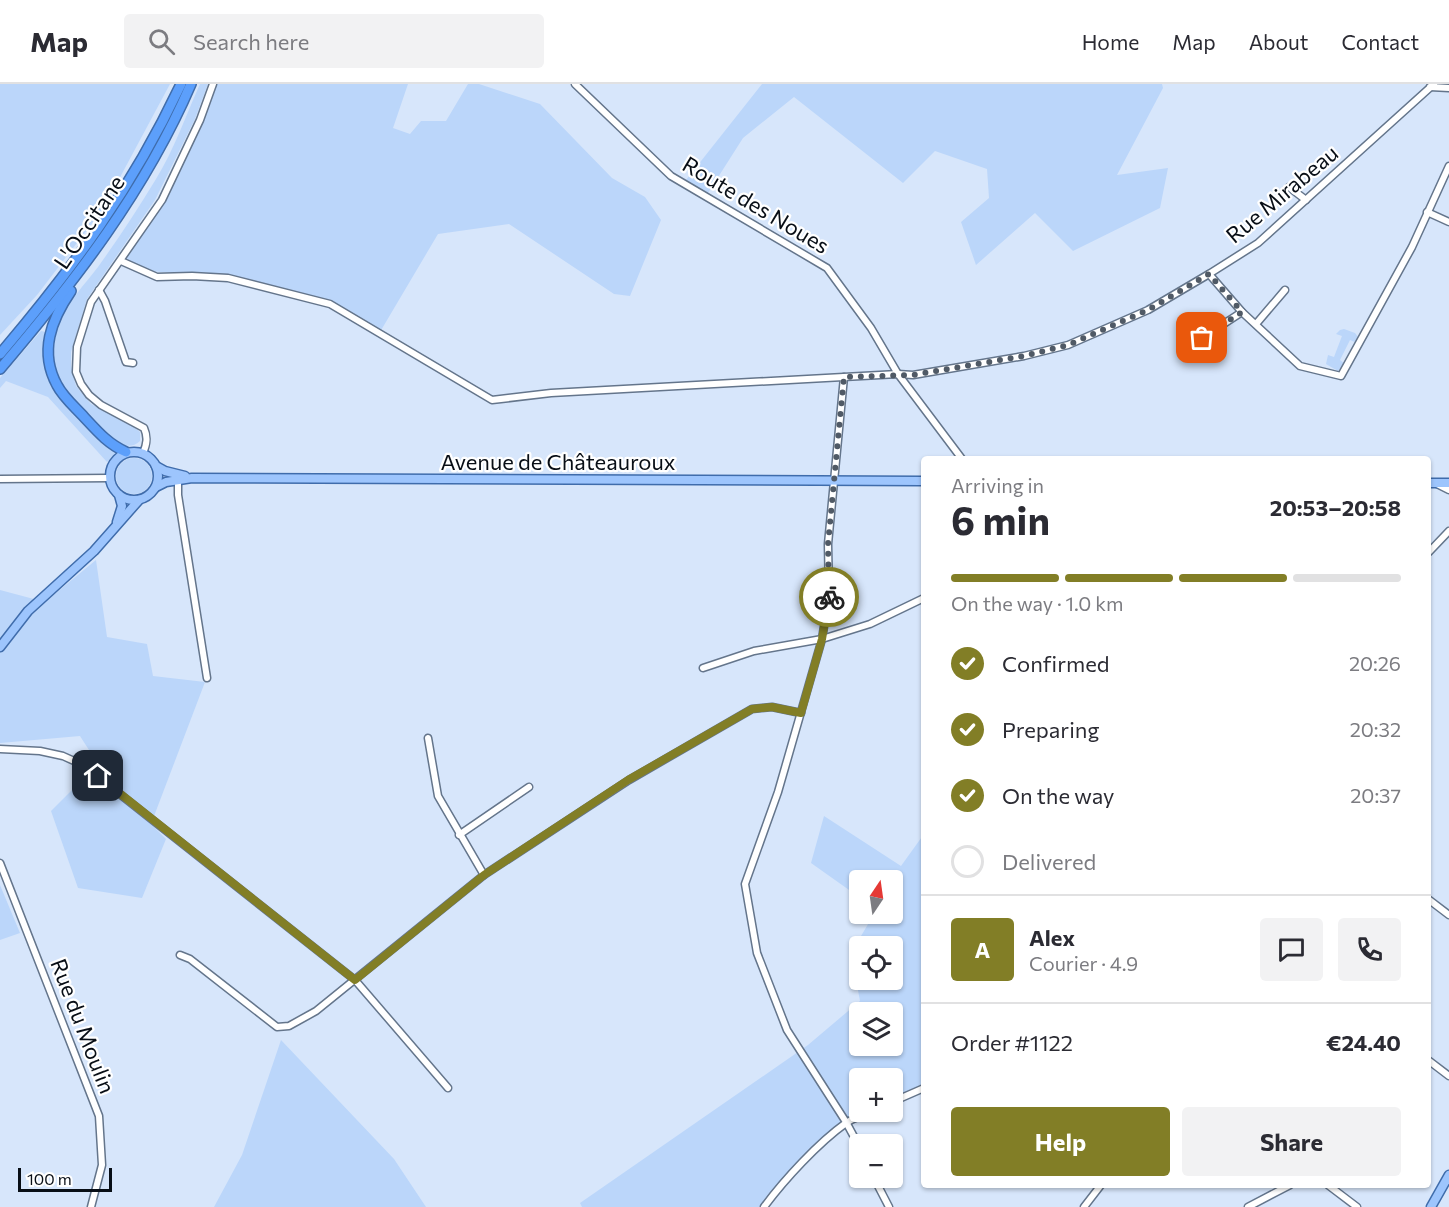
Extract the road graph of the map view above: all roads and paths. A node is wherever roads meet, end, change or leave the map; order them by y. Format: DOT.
graph roads {
  1 [pos="181,84"];
  2 [pos="191,84"];
  3 [pos="213,84"];
  4 [pos="575,84"];
  5 [pos="1432,86"];
  6 [pos="1449,88"];
  7 [pos="1449,166"];
  8 [pos="1289,187"];
  9 [pos="1306,200"];
  10 [pos="1427,212"];
  11 [pos="1449,222"];
  12 [pos="121,261"];
  13 [pos="87,262"];
  14 [pos="1209,274"];
  15 [pos="99,290"];
  16 [pos="1285,290"];
  17 [pos="1242,312"];
  18 [pos="1256,324"];
  19 [pos="1202,338"];
  20 [pos="0,354"];
  21 [pos="133,363"];
  22 [pos="0,369"];
  23 [pos="898,374"];
  24 [pos="844,377"];
  25 [pos="126,452"];
  26 [pos="143,453"];
  27 [pos="960,456"];
  28 [pos="156,466"];
  29 [pos="109,478"];
  30 [pos="178,478"];
  31 [pos="0,479"];
  32 [pos="834,481"];
  33 [pos="921,481"];
  34 [pos="1432,483"];
  35 [pos="1449,483"];
  36 [pos="156,487"];
  37 [pos="1449,490"];
  38 [pos="119,495"];
  39 [pos="139,500"];
  40 [pos="113,531"];
  41 [pos="1449,531"];
  42 [pos="1431,550"];
  43 [pos="921,599"];
  44 [pos="822,639"];
  45 [pos="0,647"];
  46 [pos="703,668"];
  47 [pos="207,678"];
  48 [pos="801,713"];
  49 [pos="428,738"];
  50 [pos="0,751"];
  51 [pos="529,787"];
  52 [pos="459,835"];
  53 [pos="0,863"];
  54 [pos="484,875"];
  55 [pos="1431,901"];
  56 [pos="1449,915"];
  57 [pos="180,955"];
  58 [pos="355,980"];
  59 [pos="1431,1062"];
  60 [pos="1449,1076"];
  61 [pos="448,1088"];
  62 [pos="921,1089"];
  63 [pos="903,1097"];
  64 [pos="849,1121"];
  65 [pos="846,1122"];
  66 [pos="852,1134"];
  67 [pos="1449,1175"];
  68 [pos="879,1188"];
  69 [pos="1099,1188"];
  70 [pos="1284,1188"];
  71 [pos="1332,1188"];
  72 [pos="91,1207"];
  73 [pos="764,1207"];
  74 [pos="889,1207"];
  75 [pos="1084,1207"];
  76 [pos="1248,1207"];
  77 [pos="1358,1207"];
  78 [pos="1431,1207"];
  1 -- 20 [label="highway, L'Occitane"];
  2 -- 13 [label="highway, L'Occitane"];
  3 -- 12 [label="street"];
  4 -- 23 [label="street, Route des Noues"];
  5 -- 6 [label="street"];
  5 -- 9 [label="street, Rue Mirabeau"];
  7 -- 10 [label="street"];
  8 -- 9 [label="street"];
  9 -- 14 [label="street, Rue Mirabeau"];
  10 -- 11 [label="street"];
  10 -- 18 [label="street"];
  12 -- 15 [label="street"];
  12 -- 24 [label="street, Rue Mirabeau"];
  13 -- 22 [label="highway, L'Occitane"];
  13 -- 25 [label="highway"];
  14 -- 17 [label="street"];
  14 -- 23 [label="street, Rue Mirabeau"];
  15 -- 21 [label="street"];
  15 -- 26 [label="street"];
  16 -- 18 [label="street"];
  17 -- 18 [label="street"];
  17 -- 19 [label="street"];
  23 -- 24 [label="street, Rue Mirabeau"];
  23 -- 27 [label="street, Route des Noues"];
  24 -- 32 [label="street"];
  25 -- 26 [label="main road"];
  25 -- 29 [label="main road"];
  26 -- 28 [label="main road"];
  28 -- 30 [label="main road, Avenue de Châteauroux"];
  28 -- 36 [label="main road"];
  29 -- 31 [label="street"];
  29 -- 38 [label="main road"];
  30 -- 32 [label="main road, Avenue de Châteauroux"];
  30 -- 36 [label="main road"];
  30 -- 47 [label="street"];
  32 -- 33 [label="main road, Avenue de Châteauroux"];
  32 -- 44 [label="street"];
  34 -- 35 [label="main road"];
  34 -- 37 [label="street"];
  36 -- 39 [label="main road"];
  38 -- 39 [label="main road"];
  38 -- 40 [label="main road"];
  39 -- 40 [label="main road"];
  40 -- 45 [label="main road"];
  41 -- 42 [label="street"];
  43 -- 44 [label="street"];
  44 -- 46 [label="street"];
  44 -- 48 [label="street"];
  48 -- 54 [label="street"];
  48 -- 65 [label="street"];
  49 -- 52 [label="street"];
  50 -- 58 [label="street"];
  51 -- 52 [label="street"];
  52 -- 54 [label="street"];
  53 -- 72 [label="street, Rue du Moulin"];
  54 -- 58 [label="street"];
  55 -- 56 [label="street"];
  57 -- 58 [label="street"];
  58 -- 61 [label="street"];
  59 -- 60 [label="street"];
  62 -- 63 [label="street"];
  64 -- 65 [label="street"];
  65 -- 66 [label="street"];
  65 -- 73 [label="street"];
  67 -- 78 [label="main road"];
  68 -- 74 [label="street"];
  69 -- 75 [label="street"];
  70 -- 76 [label="street"];
  71 -- 77 [label="street"];
}
